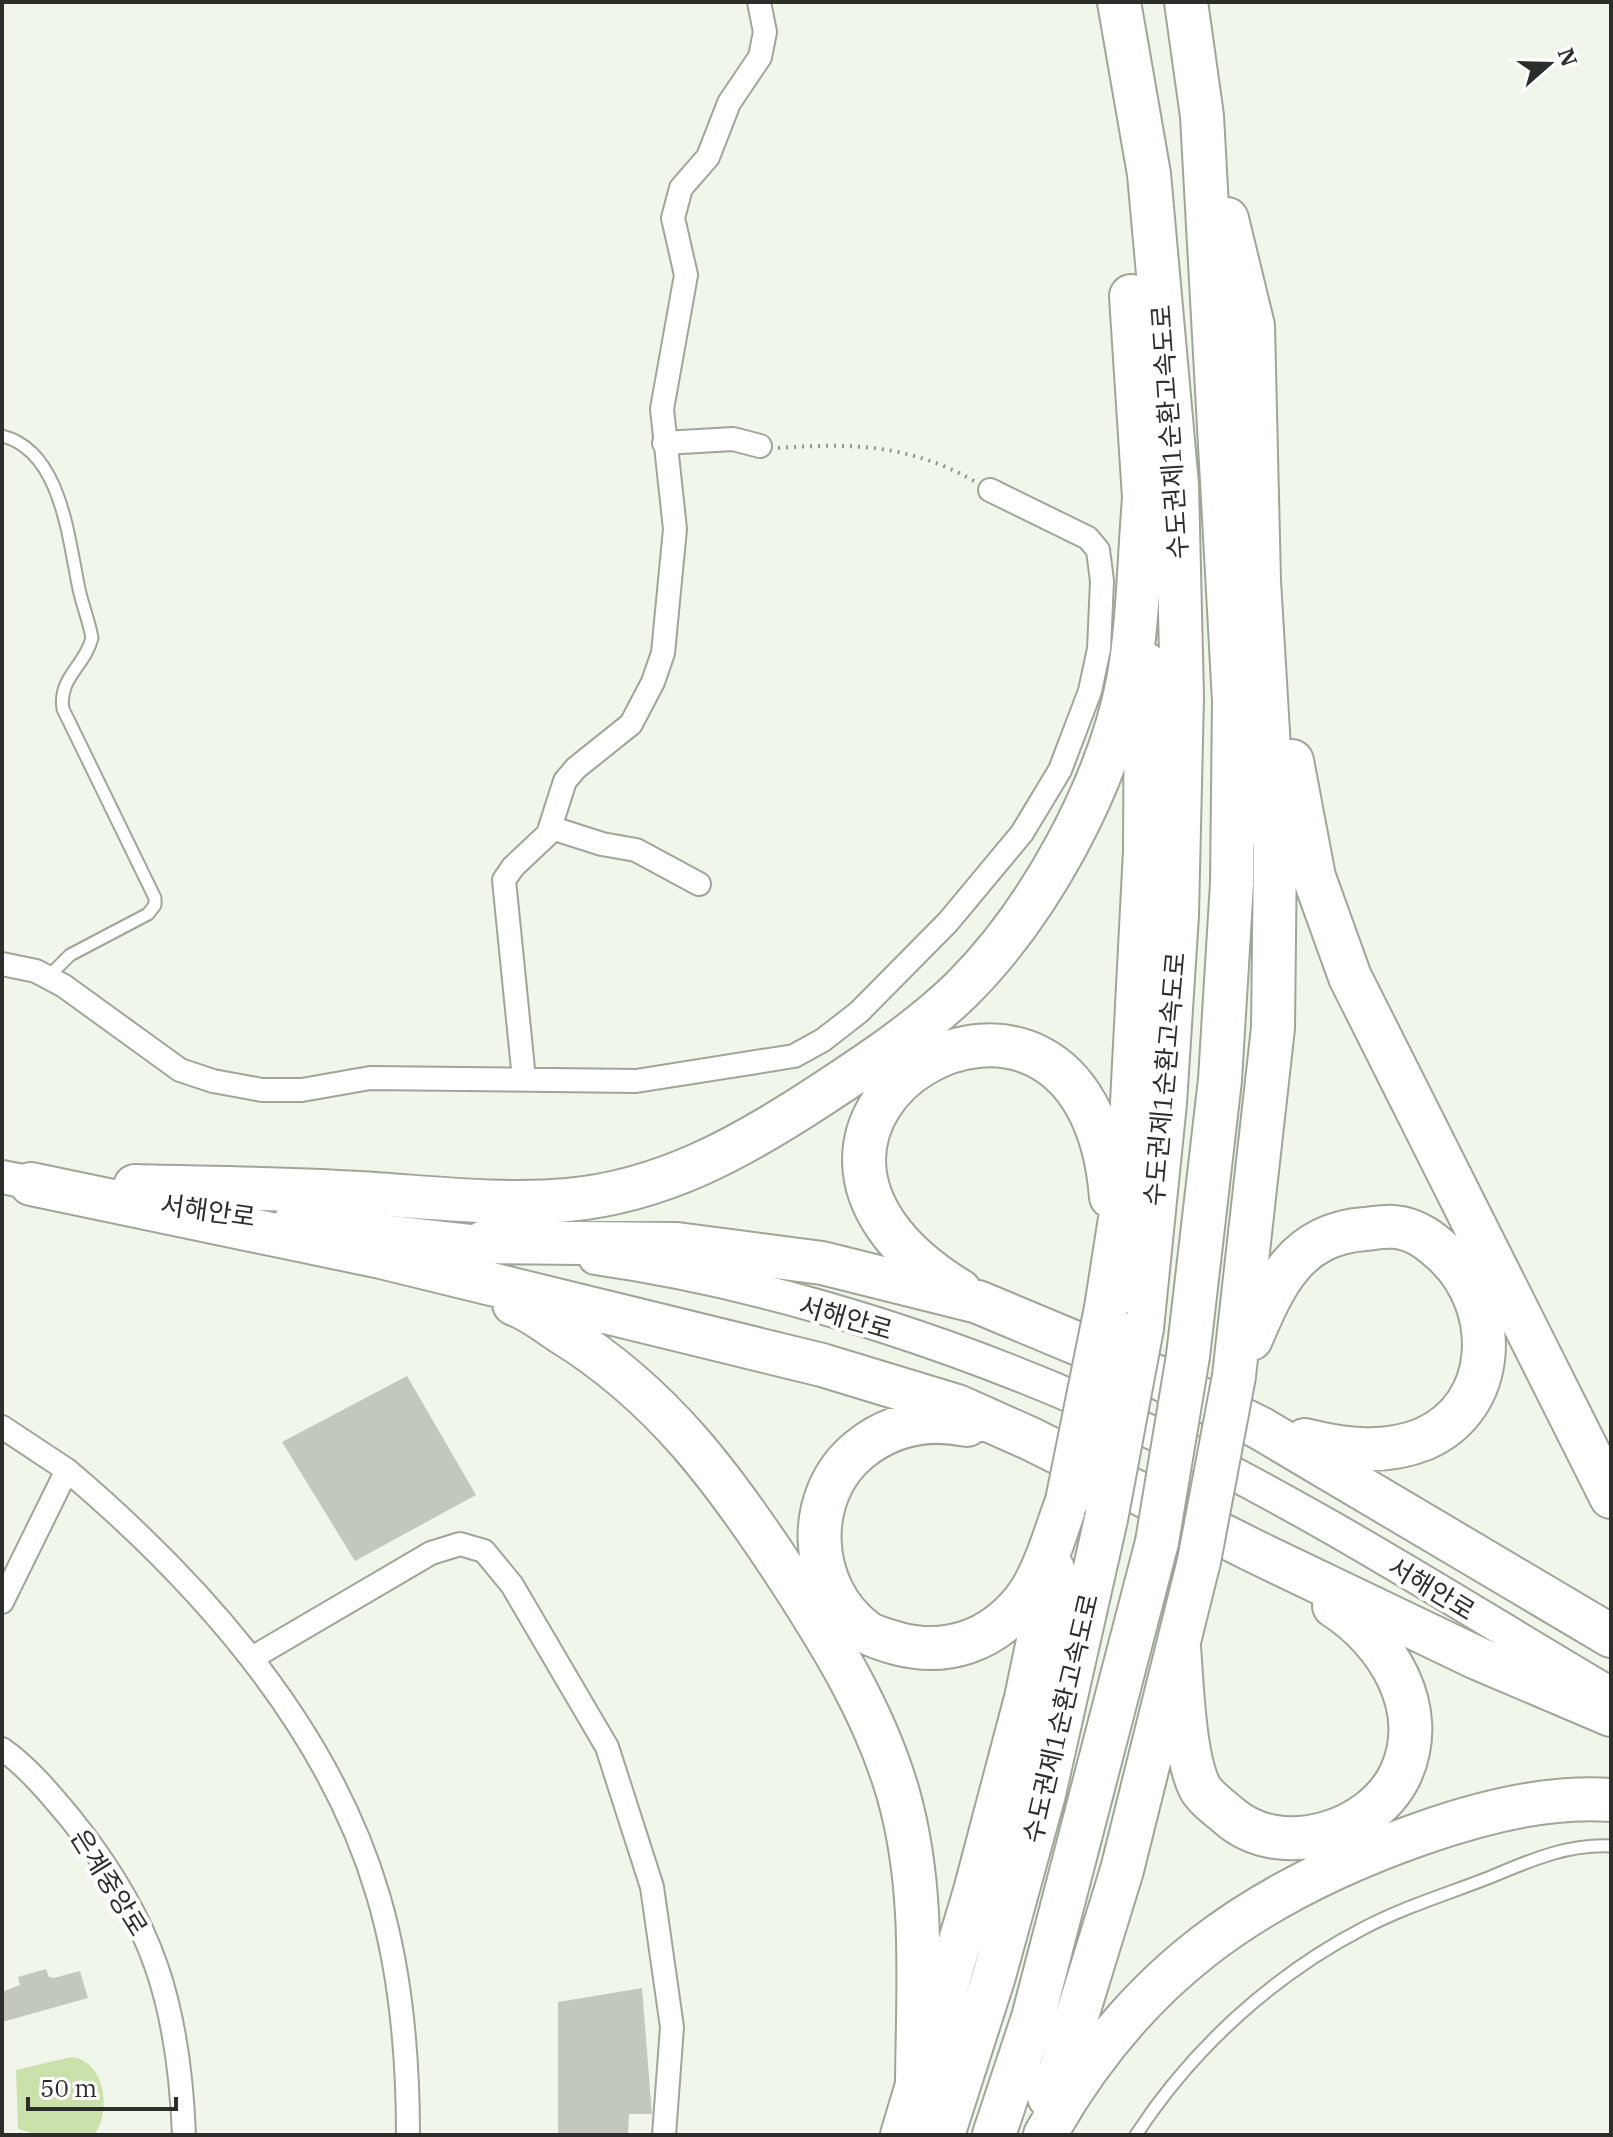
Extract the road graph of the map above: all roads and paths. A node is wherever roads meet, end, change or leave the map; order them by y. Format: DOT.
graph roads {
  1 [pos="759,2"];
  2 [pos="1111,2"];
  3 [pos="1119,2"];
  4 [pos="1186,2"];
  5 [pos="1202,116"];
  6 [pos="2,436"];
  7 [pos="664,443"];
  8 [pos="760,446"];
  9 [pos="1145,487"];
  10 [pos="990,490"];
  11 [pos="1259,581"];
  12 [pos="552,828"];
  13 [pos="699,884"];
  14 [pos="2,964"];
  15 [pos="48,977"];
  16 [pos="524,1079"];
  17 [pos="17,1180"];
  18 [pos="484,1242"];
  19 [pos="381,1257"];
  20 [pos="1108,1295"];
  21 [pos="978,1302"];
  22 [pos="1234,1376"];
  23 [pos="2,1427"];
  24 [pos="1260,1428"];
  25 [pos="1031,1439"];
  26 [pos="67,1470"];
  27 [pos="1611,1497"];
  28 [pos="1067,1501"];
  29 [pos="1254,1551"];
  30 [pos="8,1575"];
  31 [pos="2,1602"];
  32 [pos="1611,1636"];
  33 [pos="1179,1647"];
  34 [pos="252,1658"];
  35 [pos="1611,1694"];
  36 [pos="1611,1715"];
  37 [pos="2,1749"];
  38 [pos="1611,1800"];
  39 [pos="1611,1846"];
  40 [pos="917,2081"];
  41 [pos="184,2135"];
  42 [pos="408,2135"];
  43 [pos="664,2135"];
  44 [pos="902,2135"];
  45 [pos="943,2135"];
  46 [pos="994,2135"];
  47 [pos="1032,2135"];
  48 [pos="1045,2135"];
  49 [pos="1136,2135"];
  1 -- 7 [label="street"];
  2 -- 9 [label="highway"];
  3 -- 45 [label="highway, 수도권제1순환고속도로, bridge"];
  4 -- 5 [label="highway, 수도권제1순환고속도로"];
  5 -- 11 [label="highway"];
  5 -- 46 [label="highway, 수도권제1순환고속도로, bridge"];
  6 -- 15 [label="lane"];
  7 -- 8 [label="street"];
  7 -- 12 [label="street"];
  8 -- 10 [label="path"];
  9 -- 17 [label="highway"];
  9 -- 20 [label="highway"];
  10 -- 16 [label="street"];
  11 -- 22 [label="highway"];
  11 -- 27 [label="highway"];
  12 -- 13 [label="street"];
  12 -- 16 [label="street"];
  14 -- 15 [label="street"];
  15 -- 16 [label="street"];
  17 -- 18 [label="main road, 서해안로"];
  17 -- 19 [label="highway"];
  18 -- 21 [label="highway"];
  18 -- 35 [label="main road, 서해안로"];
  19 -- 25 [label="highway"];
  19 -- 40 [label="highway"];
  20 -- 21 [label="highway"];
  20 -- 28 [label="highway, bridge"];
  21 -- 24 [label="highway"];
  22 -- 24 [label="highway"];
  22 -- 33 [label="highway, bridge"];
  23 -- 26 [label="street"];
  24 -- 32 [label="highway"];
  25 -- 28 [label="highway"];
  25 -- 29 [label="highway"];
  26 -- 30 [label="street"];
  26 -- 34 [label="street"];
  28 -- 40 [label="highway"];
  29 -- 33 [label="highway"];
  29 -- 36 [label="highway"];
  30 -- 31 [label="street"];
  33 -- 47 [label="highway"];
  34 -- 42 [label="street"];
  34 -- 43 [label="street"];
  37 -- 41 [label="street, 은계중앙로"];
  38 -- 48 [label="highway"];
  39 -- 49 [label="lane"];
  40 -- 44 [label="highway"];
}
